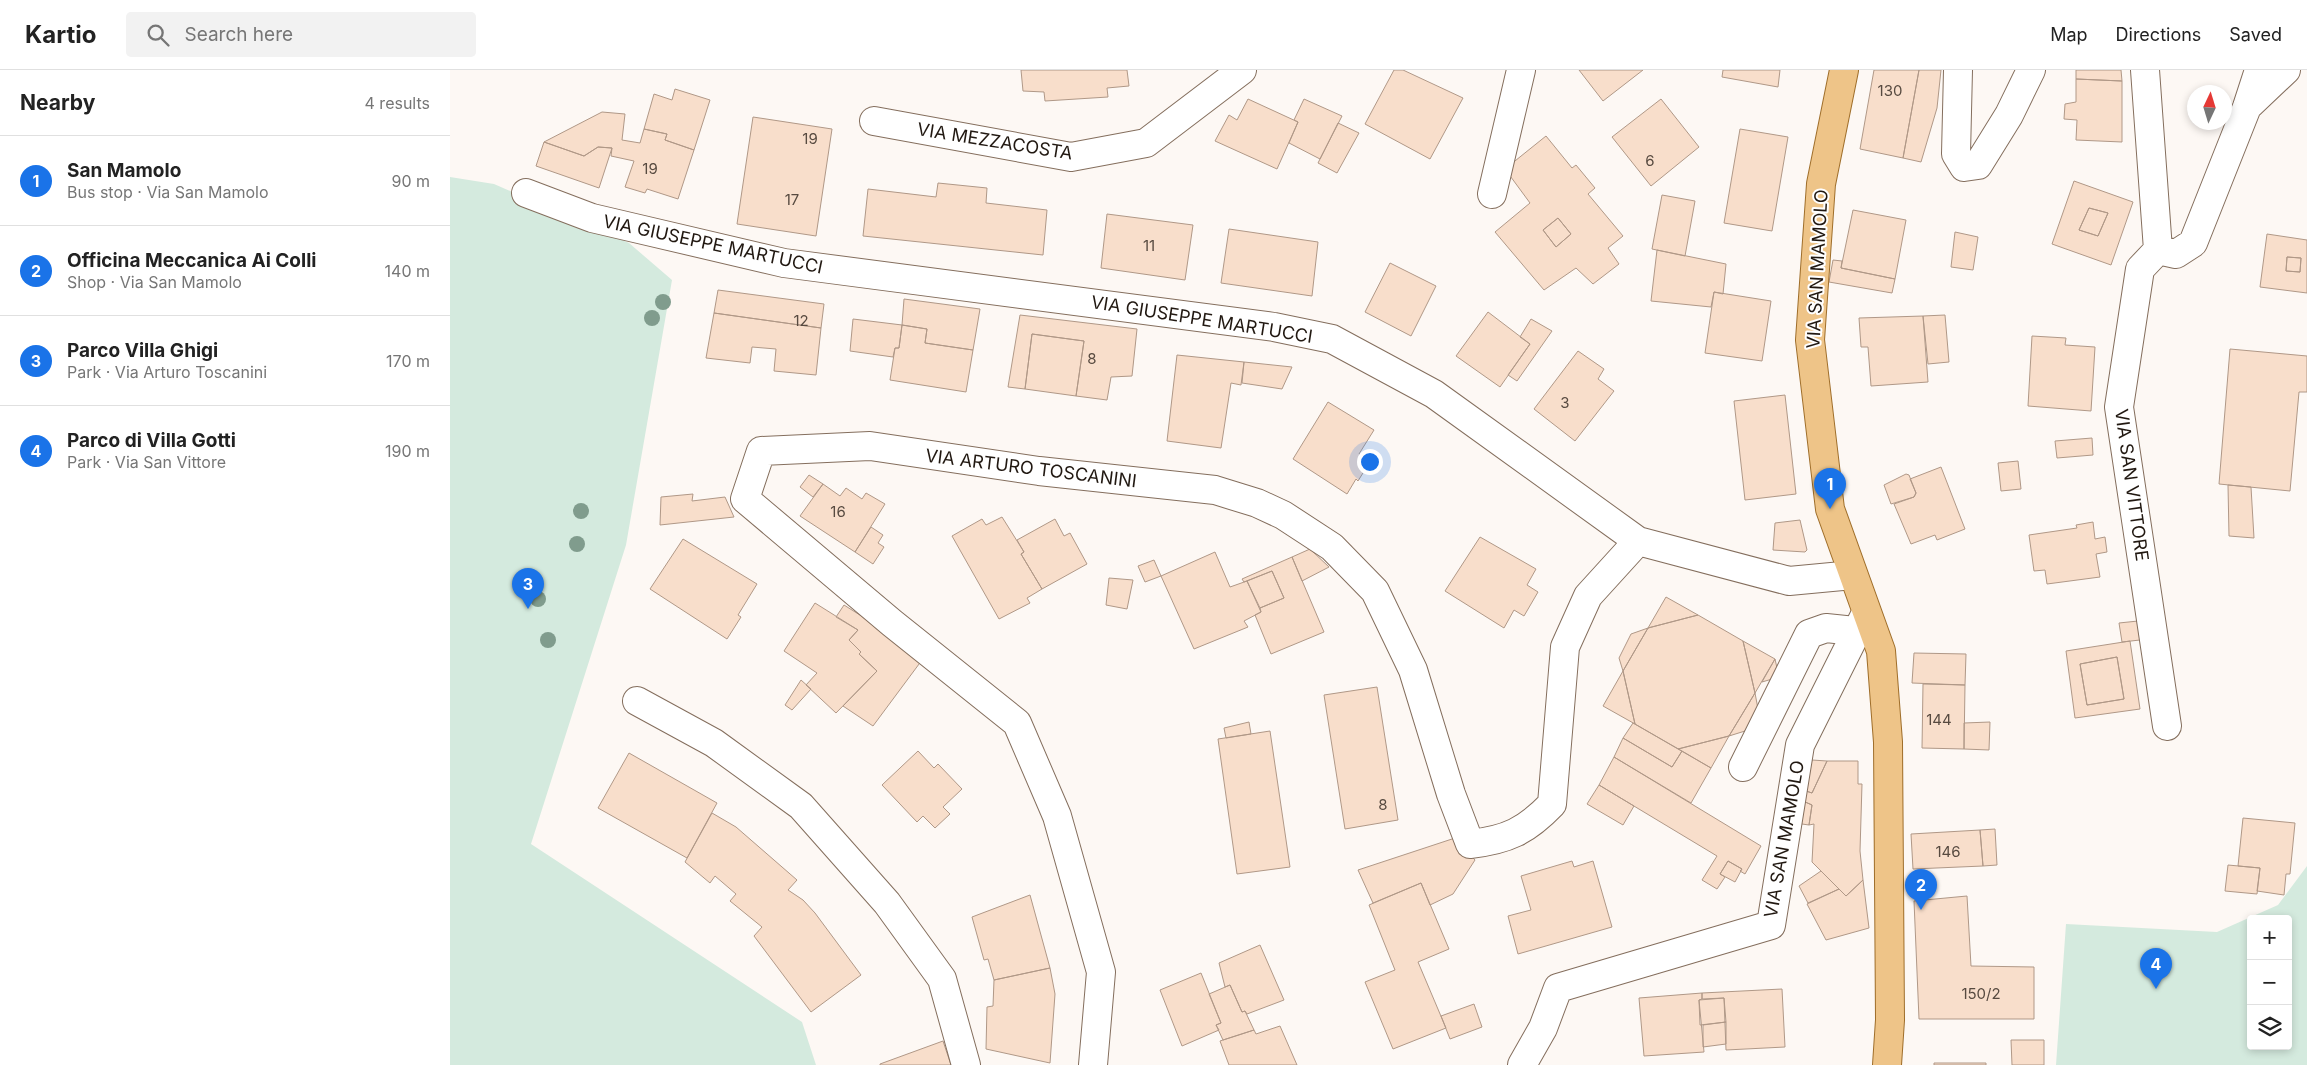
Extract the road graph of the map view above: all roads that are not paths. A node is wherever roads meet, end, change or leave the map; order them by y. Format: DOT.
graph roads {
  1 [pos="1242,70"];
  2 [pos="1521,70"];
  3 [pos="1844,70"];
  4 [pos="1958,70"];
  5 [pos="2031,70"];
  6 [pos="2145,70"];
  7 [pos="2259,70"];
  8 [pos="2286,70"];
  9 [pos="2247,107"];
  10 [pos="874,121"];
  11 [pos="526,193"];
  12 [pos="1492,194"];
  13 [pos="2158,250"];
  14 [pos="1638,541"];
  15 [pos="1853,575"];
  16 [pos="1860,622"];
  17 [pos="638,702"];
  18 [pos="2167,726"];
  19 [pos="1743,767"];
  20 [pos="966,1065"];
  21 [pos="1093,1065"];
  22 [pos="1522,1065"];
  23 [pos="1887,1065"];
  1 -- 10 [label="street, VIA MEZZACOSTA"];
  2 -- 12 [label="street"];
  3 -- 15 [label="main road, VIA SAN MAMOLO"];
  4 -- 5 [label="street"];
  6 -- 13 [label="street"];
  7 -- 9 [label="street"];
  8 -- 9 [label="street"];
  9 -- 13 [label="street"];
  11 -- 14 [label="street, VIA GIUSEPPE MARTUCCI"];
  13 -- 18 [label="street, VIA SAN VITTORE"];
  14 -- 15 [label="street, VIA GIUSEPPE MARTUCCI"];
  14 -- 21 [label="street, VIA ARTURO TOSCANINI"];
  15 -- 16 [label="main road, VIA SAN MAMOLO"];
  16 -- 19 [label="street"];
  16 -- 22 [label="street, VIA SAN MAMOLO"];
  16 -- 23 [label="main road, VIA SAN MAMOLO"];
  17 -- 20 [label="street"];
}
